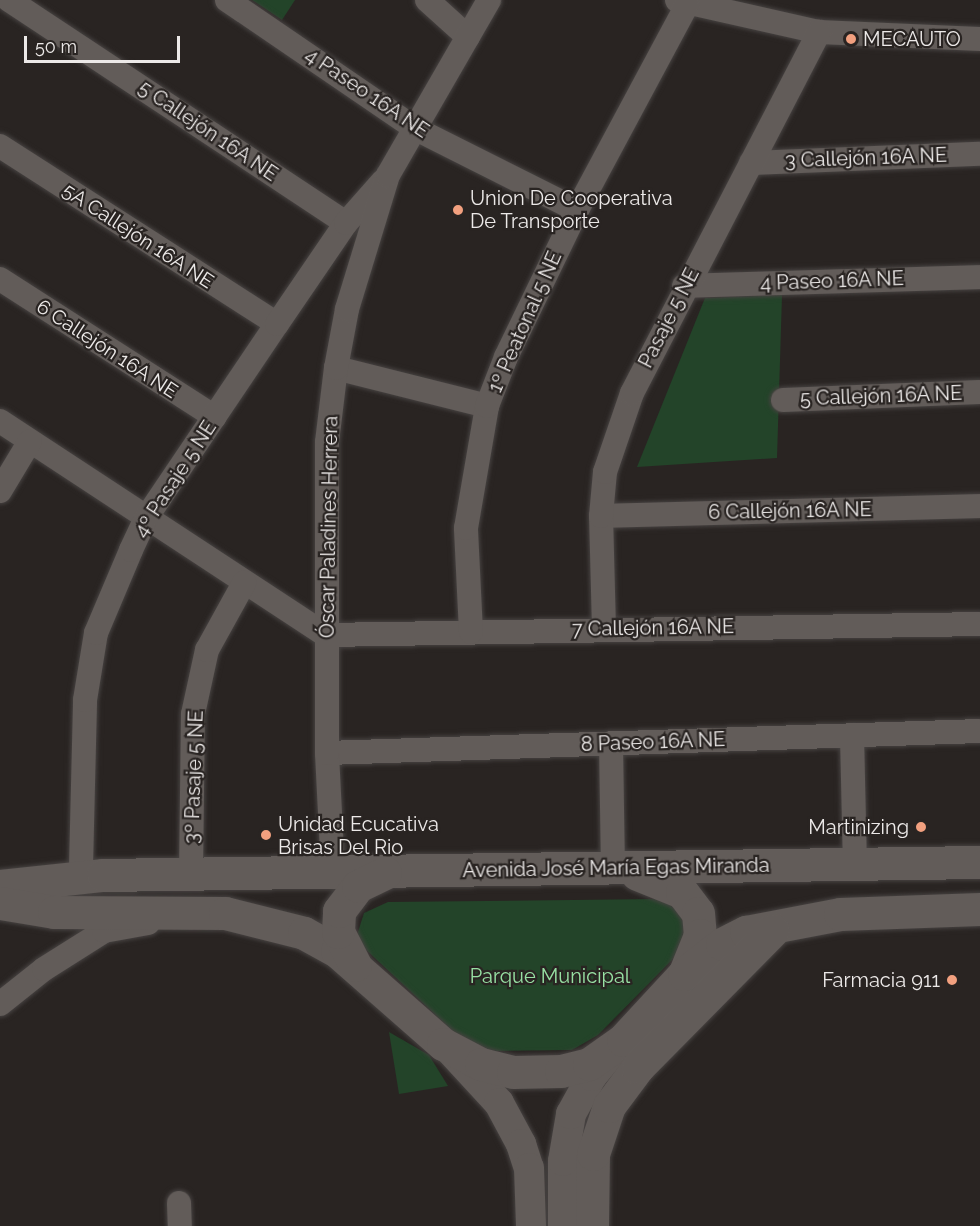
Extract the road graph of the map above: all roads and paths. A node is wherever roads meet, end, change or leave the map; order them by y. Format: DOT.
graph roads {
  1 [pos="9,0"];
  2 [pos="227,0"];
  3 [pos="428,0"];
  4 [pos="489,0"];
  5 [pos="682,2"];
  6 [pos="819,32"];
  7 [pos="468,37"];
  8 [pos="980,39"];
  9 [pos="416,129"];
  10 [pos="0,146"];
  11 [pos="980,154"];
  12 [pos="751,163"];
  13 [pos="388,175"];
  14 [pos="577,210"];
  15 [pos="346,223"];
  16 [pos="980,277"];
  17 [pos="0,279"];
  18 [pos="684,286"];
  19 [pos="277,324"];
  20 [pos="336,368"];
  21 [pos="980,392"];
  22 [pos="783,400"];
  23 [pos="488,406"];
  24 [pos="215,417"];
  25 [pos="0,421"];
  26 [pos="30,441"];
  27 [pos="0,492"];
  28 [pos="980,506"];
  29 [pos="601,516"];
  30 [pos="146,518"];
  31 [pos="244,583"];
  32 [pos="980,624"];
  33 [pos="604,629"];
  34 [pos="471,632"];
  35 [pos="326,635"];
  36 [pos="980,730"];
  37 [pos="852,735"];
  38 [pos="612,743"];
  39 [pos="327,753"];
  40 [pos="980,862"];
  41 [pos="855,864"];
  42 [pos="617,868"];
  43 [pos="92,871"];
  44 [pos="390,871"];
  45 [pos="0,872"];
  46 [pos="333,872"];
  47 [pos="191,874"];
  48 [pos="0,886"];
  49 [pos="0,903"];
  50 [pos="980,909"];
  51 [pos="54,912"];
  52 [pos="216,913"];
  53 [pos="0,918"];
  54 [pos="777,925"];
  55 [pos="354,965"];
  56 [pos="684,974"];
  57 [pos="0,1004"];
  58 [pos="623,1040"];
  59 [pos="443,1044"];
  60 [pos="531,1226"];
  61 [pos="563,1226"];
  62 [pos="592,1226"];
  1 -- 15 [label="street, 5 Callejón 16A NE"];
  2 -- 9 [label="street, 4 Paseo 16A NE"];
  3 -- 7 [label="street"];
  4 -- 7 [label="street, Óscar Paladines Herrera"];
  5 -- 6 [label="street"];
  5 -- 14 [label="street, 1º Peatonal 5 NE"];
  6 -- 8 [label="street"];
  6 -- 12 [label="street, Pasaje 5 NE"];
  7 -- 9 [label="street, Óscar Paladines Herrera"];
  9 -- 13 [label="street, Óscar Paladines Herrera"];
  9 -- 14 [label="street, 4 Paseo 16A NE"];
  10 -- 19 [label="street, 5A Callejón 16A NE"];
  11 -- 12 [label="street, 3 Callejón 16A NE"];
  12 -- 18 [label="street, Pasaje 5 NE"];
  13 -- 15 [label="street, 4º Pasaje 5 NE"];
  13 -- 20 [label="street, Óscar Paladines Herrera"];
  14 -- 23 [label="street, 1º Peatonal 5 NE"];
  15 -- 19 [label="street, 4º Pasaje 5 NE"];
  16 -- 18 [label="street, 4 Paseo 16A NE"];
  17 -- 24 [label="street, 6 Callejón 16A NE"];
  18 -- 29 [label="street, Pasaje 5 NE"];
  19 -- 24 [label="street, 4º Pasaje 5 NE"];
  20 -- 23 [label="street"];
  20 -- 35 [label="street, Óscar Paladines Herrera"];
  21 -- 22 [label="street, 5 Callejón 16A NE"];
  23 -- 34 [label="street, 1º Peatonal 5 NE"];
  24 -- 30 [label="street, 4º Pasaje 5 NE"];
  25 -- 26 [label="street"];
  26 -- 27 [label="street"];
  26 -- 30 [label="street"];
  28 -- 29 [label="street, 6 Callejón 16A NE"];
  29 -- 33 [label="street, Pasaje 5 NE"];
  30 -- 31 [label="street"];
  30 -- 43 [label="street, 4º Pasaje 5 NE"];
  31 -- 35 [label="street"];
  31 -- 47 [label="street, 3º Pasaje 5 NE"];
  32 -- 33 [label="street, 7 Callejón 16A NE"];
  33 -- 34 [label="street, 7 Callejón 16A NE"];
  34 -- 35 [label="street, 7 Callejón 16A NE"];
  35 -- 39 [label="street, Óscar Paladines Herrera"];
  36 -- 37 [label="street, 8 Paseo 16A NE"];
  37 -- 38 [label="street, 8 Paseo 16A NE"];
  37 -- 41 [label="street"];
  38 -- 39 [label="street, 8 Paseo 16A NE"];
  38 -- 42 [label="street"];
  39 -- 46 [label="street, Óscar Paladines Herrera"];
  40 -- 41 [label="main road, Avenida José María Egas Miranda"];
  41 -- 42 [label="main road, Avenida José María Egas Miranda"];
  42 -- 44 [label="main road, Avenida José María Egas Miranda"];
  42 -- 56 [label="main road"];
  43 -- 45 [label="street"];
  43 -- 47 [label="main road, Avenida José María Egas Miranda"];
  43 -- 48 [label="main road, Avenida José María Egas Miranda"];
  44 -- 46 [label="main road, Avenida José María Egas Miranda"];
  44 -- 55 [label="main road"];
  46 -- 47 [label="main road, Avenida José María Egas Miranda"];
  49 -- 51 [label="main road"];
  50 -- 54 [label="main road"];
  51 -- 52 [label="main road"];
  51 -- 53 [label="street"];
  52 -- 55 [label="main road"];
  52 -- 57 [label="street"];
  54 -- 56 [label="main road"];
  54 -- 62 [label="main road"];
  55 -- 59 [label="main road"];
  56 -- 58 [label="main road"];
  58 -- 59 [label="main road"];
  58 -- 61 [label="street"];
  59 -- 60 [label="street"];
}
